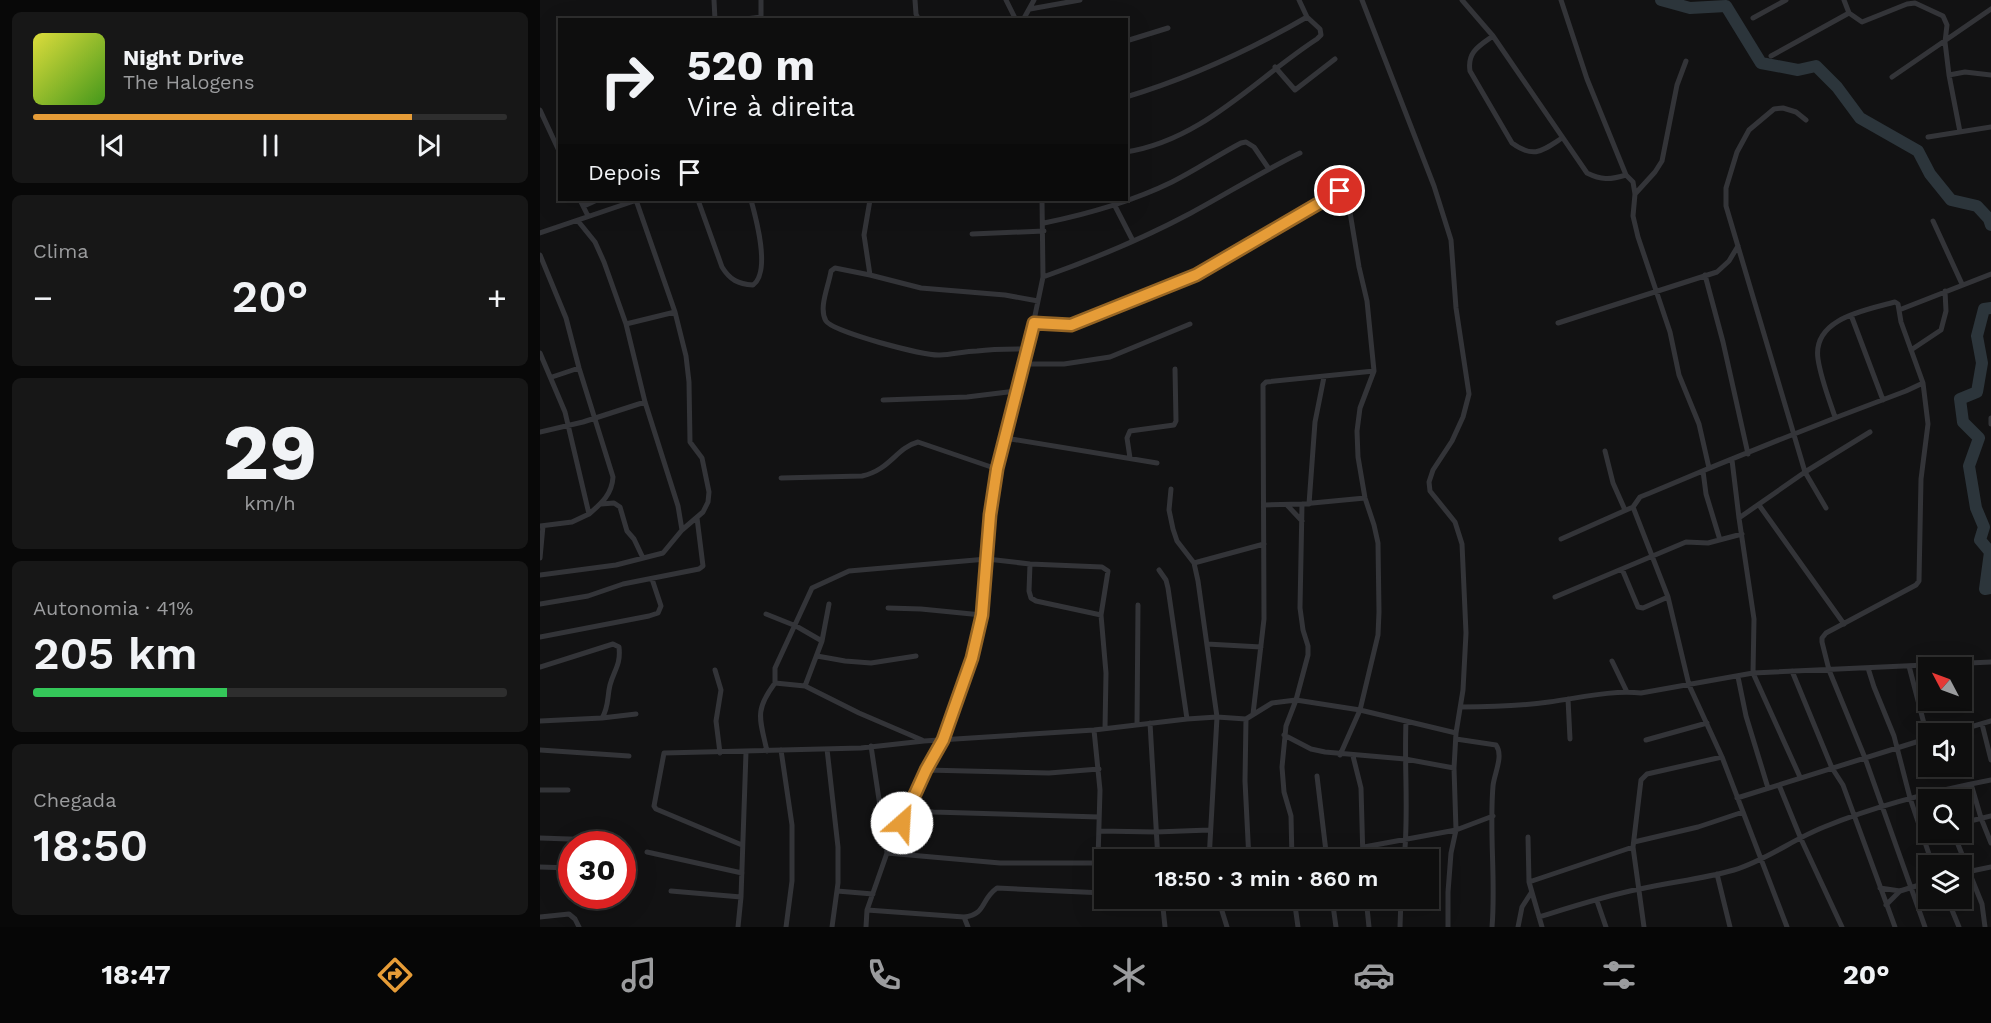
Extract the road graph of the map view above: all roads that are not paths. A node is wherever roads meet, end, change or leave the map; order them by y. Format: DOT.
graph roads {
  1 [pos="714,0"];
  2 [pos="761,0"];
  3 [pos="915,0"];
  4 [pos="1006,0"];
  5 [pos="1034,0"];
  6 [pos="1080,0"];
  7 [pos="1299,0"];
  8 [pos="1362,0"];
  9 [pos="1462,0"];
  10 [pos="1561,0"];
  11 [pos="1786,0"];
  12 [pos="1844,0"];
  13 [pos="1030,9"];
  14 [pos="1991,9"];
  15 [pos="1850,13"];
  16 [pos="1306,17"];
  17 [pos="715,18"];
  18 [pos="753,18"];
  19 [pos="918,18"];
  20 [pos="1015,18"];
  21 [pos="1024,18"];
  22 [pos="1753,18"];
  23 [pos="1168,28"];
  24 [pos="1493,36"];
  25 [pos="1128,40"];
  26 [pos="1945,42"];
  27 [pos="1771,56"];
  28 [pos="1335,59"];
  29 [pos="1686,61"];
  30 [pos="1275,67"];
  31 [pos="1949,75"];
  32 [pos="1991,75"];
  33 [pos="1892,77"];
  34 [pos="1128,96"];
  35 [pos="540,110"];
  36 [pos="1806,120"];
  37 [pos="1991,127"];
  38 [pos="1960,132"];
  39 [pos="1928,137"];
  40 [pos="1562,138"];
  41 [pos="558,149"];
  42 [pos="1128,152"];
  43 [pos="1300,153"];
  44 [pos="1269,169"];
  45 [pos="1626,175"];
  46 [pos="1635,194"];
  47 [pos="581,201"];
  48 [pos="595,201"];
  49 [pos="633,201"];
  50 [pos="636,201"];
  51 [pos="698,201"];
  52 [pos="751,201"];
  53 [pos="870,201"];
  54 [pos="1042,201"];
  55 [pos="1127,201"];
  56 [pos="1128,201"];
  57 [pos="1115,206"];
  58 [pos="584,207"];
  59 [pos="588,216"];
  60 [pos="578,221"];
  61 [pos="1933,222"];
  62 [pos="1044,223"];
  63 [pos="1044,231"];
  64 [pos="540,233"];
  65 [pos="972,234"];
  66 [pos="1134,241"];
  67 [pos="1738,246"];
  68 [pos="540,255"];
  69 [pos="1991,274"];
  70 [pos="870,275"];
  71 [pos="1705,275"];
  72 [pos="1043,277"];
  73 [pos="1962,284"];
  74 [pos="1945,291"];
  75 [pos="1658,293"];
  76 [pos="1038,301"];
  77 [pos="1899,310"];
  78 [pos="675,312"];
  79 [pos="1851,315"];
  80 [pos="1034,323"];
  81 [pos="1558,323"];
  82 [pos="626,324"];
  83 [pos="1190,324"];
  84 [pos="1028,349"];
  85 [pos="1911,350"];
  86 [pos="540,352"];
  87 [pos="1023,364"];
  88 [pos="579,368"];
  89 [pos="1175,369"];
  90 [pos="1374,371"];
  91 [pos="552,377"];
  92 [pos="1324,377"];
  93 [pos="1923,383"];
  94 [pos="1016,391"];
  95 [pos="883,400"];
  96 [pos="1882,400"];
  97 [pos="645,402"];
  98 [pos="1835,417"];
  99 [pos="594,418"];
  100 [pos="1991,418"];
  101 [pos="1991,424"];
  102 [pos="568,426"];
  103 [pos="540,432"];
  104 [pos="1869,432"];
  105 [pos="1793,433"];
  106 [pos="1005,438"];
  107 [pos="1605,451"];
  108 [pos="1748,454"];
  109 [pos="1130,458"];
  110 [pos="1732,460"];
  111 [pos="1157,463"];
  112 [pos="997,469"];
  113 [pos="1706,469"];
  114 [pos="1805,472"];
  115 [pos="781,478"];
  116 [pos="1171,489"];
  117 [pos="1365,498"];
  118 [pos="601,504"];
  119 [pos="1305,504"];
  120 [pos="1264,505"];
  121 [pos="1287,505"];
  122 [pos="1759,505"];
  123 [pos="1633,507"];
  124 [pos="1826,508"];
  125 [pos="1625,510"];
  126 [pos="589,514"];
  127 [pos="697,518"];
  128 [pos="1738,518"];
  129 [pos="1302,521"];
  130 [pos="542,526"];
  131 [pos="682,530"];
  132 [pos="1742,534"];
  133 [pos="1561,539"];
  134 [pos="1720,540"];
  135 [pos="1264,544"];
  136 [pos="1652,556"];
  137 [pos="540,558"];
  138 [pos="643,558"];
  139 [pos="987,559"];
  140 [pos="1194,563"];
  141 [pos="1030,564"];
  142 [pos="1622,569"];
  143 [pos="1159,570"];
  144 [pos="540,575"];
  145 [pos="652,579"];
  146 [pos="1555,597"];
  147 [pos="1668,597"];
  148 [pos="540,604"];
  149 [pos="829,604"];
  150 [pos="1138,605"];
  151 [pos="888,608"];
  152 [pos="766,614"];
  153 [pos="982,615"];
  154 [pos="1101,615"];
  155 [pos="1844,624"];
  156 [pos="796,626"];
  157 [pos="540,637"];
  158 [pos="822,641"];
  159 [pos="1207,644"];
  160 [pos="1261,647"];
  161 [pos="817,656"];
  162 [pos="916,656"];
  163 [pos="1612,661"];
  164 [pos="1991,662"];
  165 [pos="540,666"];
  166 [pos="1909,666"];
  167 [pos="1869,668"];
  168 [pos="1829,669"];
  169 [pos="715,670"];
  170 [pos="1792,671"];
  171 [pos="1753,673"];
  172 [pos="1738,677"];
  173 [pos="775,683"];
  174 [pos="1689,685"];
  175 [pos="805,687"];
  176 [pos="1627,692"];
  177 [pos="1568,699"];
  178 [pos="1296,700"];
  179 [pos="1461,707"];
  180 [pos="1360,710"];
  181 [pos="636,714"];
  182 [pos="1253,714"];
  183 [pos="1217,717"];
  184 [pos="602,718"];
  185 [pos="1187,719"];
  186 [pos="1246,719"];
  187 [pos="540,721"];
  188 [pos="1991,721"];
  189 [pos="1406,722"];
  190 [pos="1150,723"];
  191 [pos="1707,723"];
  192 [pos="1924,723"];
  193 [pos="1982,724"];
  194 [pos="1137,725"];
  195 [pos="1972,727"];
  196 [pos="1105,729"];
  197 [pos="1094,730"];
  198 [pos="1284,735"];
  199 [pos="1456,736"];
  200 [pos="1570,739"];
  201 [pos="943,740"];
  202 [pos="1646,740"];
  203 [pos="924,741"];
  204 [pos="1918,742"];
  205 [pos="871,746"];
  206 [pos="1896,747"];
  207 [pos="827,749"];
  208 [pos="540,750"];
  209 [pos="781,750"];
  210 [pos="767,751"];
  211 [pos="746,752"];
  212 [pos="720,753"];
  213 [pos="1340,755"];
  214 [pos="629,756"];
  215 [pos="1353,756"];
  216 [pos="1722,757"];
  217 [pos="1865,758"];
  218 [pos="1405,759"];
  219 [pos="1991,760"];
  220 [pos="1454,768"];
  221 [pos="1833,768"];
  222 [pos="1099,769"];
  223 [pos="926,770"];
  224 [pos="1317,776"];
  225 [pos="1800,777"];
  226 [pos="1991,780"];
  227 [pos="1971,784"];
  228 [pos="1779,785"];
  229 [pos="1768,788"];
  230 [pos="568,789"];
  231 [pos="1947,789"];
  232 [pos="540,790"];
  233 [pos="1918,796"];
  234 [pos="1737,798"];
  235 [pos="1910,798"];
  236 [pos="1881,806"];
  237 [pos="909,808"];
  238 [pos="1743,812"];
  239 [pos="1493,816"];
  240 [pos="1854,816"];
  241 [pos="1918,816"];
  242 [pos="1991,816"];
  243 [pos="1099,817"];
  244 [pos="1981,818"];
  245 [pos="1972,820"];
  246 [pos="1209,830"];
  247 [pos="1456,830"];
  248 [pos="1099,831"];
  249 [pos="1156,832"];
  250 [pos="1528,837"];
  251 [pos="540,838"];
  252 [pos="1801,838"];
  253 [pos="558,839"];
  254 [pos="1406,839"];
  255 [pos="1991,843"];
  256 [pos="742,845"];
  257 [pos="1634,845"];
  258 [pos="1364,847"];
  259 [pos="1098,849"];
  260 [pos="1157,849"];
  261 [pos="1209,849"];
  262 [pos="1248,849"];
  263 [pos="1292,849"];
  264 [pos="1326,849"];
  265 [pos="1405,849"];
  266 [pos="647,852"];
  267 [pos="887,853"];
  268 [pos="1762,860"];
  269 [pos="1094,863"];
  270 [pos="540,867"];
  271 [pos="1991,867"];
  272 [pos="558,868"];
  273 [pos="1972,871"];
  274 [pos="742,873"];
  275 [pos="1717,874"];
  276 [pos="1529,882"];
  277 [pos="1918,885"];
  278 [pos="1972,886"];
  279 [pos="1880,888"];
  280 [pos="1910,888"];
  281 [pos="1638,889"];
  282 [pos="671,891"];
  283 [pos="837,891"];
  284 [pos="1900,891"];
  285 [pos="1094,893"];
  286 [pos="1531,893"];
  287 [pos="873,894"];
  288 [pos="741,897"];
  289 [pos="1597,901"];
  290 [pos="1886,905"];
  291 [pos="1163,909"];
  292 [pos="1221,909"];
  293 [pos="1296,909"];
  294 [pos="1334,909"];
  295 [pos="1367,909"];
  296 [pos="1401,909"];
  297 [pos="1952,909"];
  298 [pos="867,910"];
  299 [pos="540,917"];
  300 [pos="964,917"];
  301 [pos="1539,917"];
  302 [pos="579,927"];
  303 [pos="738,927"];
  304 [pos="786,927"];
  305 [pos="832,927"];
  306 [pos="866,927"];
  307 [pos="968,927"];
  308 [pos="1165,927"];
  309 [pos="1227,927"];
  310 [pos="1298,927"];
  311 [pos="1336,927"];
  312 [pos="1369,927"];
  313 [pos="1400,927"];
  314 [pos="1448,927"];
  315 [pos="1492,927"];
  316 [pos="1518,927"];
  317 [pos="1542,927"];
  318 [pos="1606,927"];
  319 [pos="1644,927"];
  320 [pos="1730,927"];
  321 [pos="1787,927"];
  322 [pos="1842,927"];
  323 [pos="1894,927"];
  324 [pos="1925,927"];
  325 [pos="1959,927"];
  326 [pos="1985,927"];
  1 -- 17 [label="street"];
  2 -- 18 [label="street"];
  3 -- 19 [label="street"];
  4 -- 20 [label="street"];
  5 -- 13 [label="street"];
  6 -- 13 [label="street"];
  7 -- 16 [label="street"];
  8 -- 179 [label="street"];
  9 -- 24 [label="street"];
  10 -- 45 [label="street"];
  11 -- 22 [label="street"];
  12 -- 15 [label="street"];
  13 -- 21 [label="street"];
  14 -- 26 [label="street"];
  15 -- 26 [label="street"];
  15 -- 27 [label="street"];
  16 -- 30 [label="street"];
  16 -- 34 [label="street"];
  23 -- 25 [label="street"];
  24 -- 40 [label="street"];
  24 -- 40 [label="street"];
  26 -- 31 [label="street"];
  26 -- 33 [label="street"];
  28 -- 30 [label="street"];
  29 -- 46 [label="street"];
  30 -- 42 [label="street"];
  31 -- 32 [label="street"];
  31 -- 38 [label="street"];
  35 -- 41 [label="street"];
  36 -- 67 [label="street"];
  37 -- 38 [label="street"];
  38 -- 39 [label="street"];
  40 -- 45 [label="street"];
  43 -- 44 [label="street"];
  44 -- 56 [label="street"];
  44 -- 66 [label="street"];
  45 -- 46 [label="street"];
  46 -- 75 [label="street"];
  47 -- 58 [label="street"];
  48 -- 58 [label="street"];
  49 -- 59 [label="street"];
  50 -- 78 [label="street"];
  51 -- 52 [label="street"];
  53 -- 70 [label="street"];
  54 -- 62 [label="street"];
  55 -- 57 [label="street"];
  57 -- 62 [label="street"];
  57 -- 66 [label="street"];
  58 -- 59 [label="street"];
  59 -- 60 [label="street"];
  60 -- 64 [label="street"];
  60 -- 82 [label="street"];
  61 -- 73 [label="street"];
  62 -- 63 [label="street"];
  63 -- 65 [label="street"];
  63 -- 72 [label="street"];
  66 -- 72 [label="street"];
  67 -- 71 [label="street"];
  67 -- 105 [label="street"];
  68 -- 88 [label="street"];
  69 -- 73 [label="street"];
  70 -- 76 [label="street"];
  70 -- 84 [label="street"];
  71 -- 75 [label="street"];
  71 -- 108 [label="street"];
  72 -- 76 [label="street"];
  73 -- 74 [label="street"];
  74 -- 77 [label="street"];
  74 -- 85 [label="street"];
  75 -- 81 [label="street"];
  75 -- 113 [label="street"];
  76 -- 80 [label="street"];
  77 -- 79 [label="street"];
  77 -- 85 [label="street"];
  78 -- 82 [label="street"];
  78 -- 127 [label="street"];
  79 -- 96 [label="street"];
  79 -- 98 [label="street"];
  80 -- 84 [label="street"];
  80 -- 90 [label="street"];
  82 -- 97 [label="street"];
  83 -- 87 [label="street"];
  84 -- 87 [label="street"];
  85 -- 93 [label="street"];
  86 -- 91 [label="street"];
  87 -- 94 [label="street"];
  88 -- 91 [label="street"];
  88 -- 99 [label="street"];
  89 -- 109 [label="street"];
  90 -- 92 [label="street"];
  90 -- 117 [label="street"];
  91 -- 102 [label="street"];
  92 -- 119 [label="street"];
  92 -- 120 [label="street"];
  93 -- 96 [label="street"];
  93 -- 155 [label="street"];
  94 -- 95 [label="street"];
  94 -- 106 [label="street"];
  96 -- 98 [label="street"];
  97 -- 99 [label="street"];
  97 -- 131 [label="street"];
  98 -- 105 [label="street"];
  99 -- 102 [label="street"];
  99 -- 118 [label="street"];
  100 -- 101 [label="street"];
  102 -- 103 [label="street"];
  102 -- 126 [label="street"];
  104 -- 114 [label="street"];
  105 -- 108 [label="street"];
  105 -- 114 [label="street"];
  106 -- 109 [label="street"];
  106 -- 112 [label="street"];
  107 -- 125 [label="street"];
  108 -- 110 [label="street"];
  109 -- 111 [label="street"];
  110 -- 113 [label="street"];
  110 -- 128 [label="street"];
  112 -- 115 [label="street"];
  112 -- 139 [label="street"];
  113 -- 123 [label="street"];
  113 -- 134 [label="street"];
  114 -- 122 [label="street"];
  114 -- 124 [label="street"];
  116 -- 140 [label="street"];
  117 -- 119 [label="street"];
  117 -- 180 [label="street"];
  118 -- 126 [label="street"];
  118 -- 138 [label="street"];
  119 -- 121 [label="street"];
  119 -- 129 [label="street"];
  120 -- 121 [label="street"];
  120 -- 135 [label="street"];
  121 -- 129 [label="street"];
  122 -- 128 [label="street"];
  122 -- 155 [label="street"];
  123 -- 125 [label="street"];
  123 -- 136 [label="street"];
  125 -- 133 [label="street"];
  126 -- 130 [label="street"];
  127 -- 131 [label="street"];
  127 -- 145 [label="street"];
  128 -- 132 [label="street"];
  129 -- 178 [label="street"];
  130 -- 137 [label="street"];
  131 -- 138 [label="street"];
  132 -- 134 [label="street"];
  132 -- 171 [label="street"];
  134 -- 136 [label="street"];
  135 -- 140 [label="street"];
  135 -- 160 [label="street"];
  136 -- 142 [label="street"];
  136 -- 147 [label="street"];
  138 -- 144 [label="street"];
  139 -- 141 [label="street"];
  139 -- 153 [label="street"];
  139 -- 156 [label="street"];
  140 -- 159 [label="street"];
  141 -- 154 [label="street"];
  141 -- 154 [label="street"];
  142 -- 146 [label="street"];
  142 -- 147 [label="street"];
  143 -- 185 [label="street"];
  145 -- 148 [label="street"];
  145 -- 157 [label="street"];
  147 -- 174 [label="street"];
  149 -- 158 [label="street"];
  150 -- 194 [label="street"];
  151 -- 153 [label="street"];
  152 -- 156 [label="street"];
  153 -- 201 [label="street"];
  154 -- 196 [label="street"];
  155 -- 168 [label="street"];
  156 -- 158 [label="street"];
  156 -- 173 [label="street"];
  158 -- 161 [label="street"];
  159 -- 160 [label="street"];
  159 -- 183 [label="street"];
  160 -- 182 [label="street"];
  161 -- 162 [label="street"];
  161 -- 175 [label="street"];
  163 -- 176 [label="street"];
  164 -- 166 [label="street"];
  165 -- 184 [label="street"];
  166 -- 167 [label="street"];
  166 -- 192 [label="street"];
  167 -- 168 [label="street"];
  167 -- 206 [label="street"];
  168 -- 170 [label="street"];
  168 -- 217 [label="street"];
  169 -- 212 [label="street"];
  170 -- 171 [label="street"];
  170 -- 221 [label="street"];
  171 -- 172 [label="street"];
  171 -- 225 [label="street"];
  172 -- 174 [label="street"];
  172 -- 229 [label="street"];
  173 -- 175 [label="street"];
  173 -- 210 [label="street"];
  174 -- 176 [label="street"];
  174 -- 191 [label="street"];
  175 -- 203 [label="street"];
  176 -- 177 [label="street"];
  177 -- 179 [label="street"];
  177 -- 200 [label="street"];
  178 -- 180 [label="street"];
  178 -- 182 [label="street"];
  178 -- 198 [label="street"];
  179 -- 199 [label="street"];
  180 -- 189 [label="street"];
  180 -- 213 [label="street"];
  181 -- 184 [label="street"];
  182 -- 186 [label="street"];
  183 -- 185 [label="street"];
  183 -- 186 [label="street"];
  183 -- 246 [label="street"];
  184 -- 187 [label="street"];
  185 -- 190 [label="street"];
  186 -- 262 [label="street"];
  188 -- 193 [label="street"];
  189 -- 199 [label="street"];
  189 -- 218 [label="street"];
  190 -- 194 [label="street"];
  190 -- 249 [label="street"];
  191 -- 202 [label="street"];
  191 -- 216 [label="street"];
  193 -- 195 [label="street"];
  193 -- 219 [label="street"];
  194 -- 196 [label="street"];
  196 -- 197 [label="street"];
  197 -- 201 [label="street"];
  197 -- 222 [label="street"];
  198 -- 213 [label="street"];
  198 -- 263 [label="street"];
  199 -- 220 [label="street"];
  199 -- 239 [label="street"];
  201 -- 203 [label="street"];
  201 -- 223 [label="street"];
  203 -- 205 [label="street"];
  204 -- 206 [label="street"];
  205 -- 207 [label="street"];
  205 -- 267 [label="street"];
  206 -- 217 [label="street"];
  206 -- 235 [label="street"];
  207 -- 209 [label="street"];
  207 -- 283 [label="street"];
  208 -- 214 [label="street"];
  209 -- 210 [label="street"];
  209 -- 304 [label="street"];
  210 -- 211 [label="street"];
  211 -- 212 [label="street"];
  211 -- 256 [label="street"];
  212 -- 256 [label="street"];
  213 -- 215 [label="street"];
  215 -- 218 [label="street"];
  215 -- 258 [label="street"];
  216 -- 234 [label="street"];
  216 -- 257 [label="street"];
  217 -- 221 [label="street"];
  217 -- 236 [label="street"];
  218 -- 220 [label="street"];
  218 -- 254 [label="street"];
  220 -- 247 [label="street"];
  221 -- 225 [label="street"];
  221 -- 240 [label="street"];
  222 -- 223 [label="street"];
  222 -- 243 [label="street"];
  223 -- 237 [label="street"];
  224 -- 264 [label="street"];
  225 -- 228 [label="street"];
  226 -- 227 [label="street"];
  227 -- 231 [label="street"];
  227 -- 244 [label="street"];
  228 -- 229 [label="street"];
  228 -- 252 [label="street"];
  229 -- 234 [label="street"];
  230 -- 232 [label="street"];
  233 -- 235 [label="street"];
  234 -- 238 [label="street"];
  235 -- 236 [label="street"];
  235 -- 241 [label="street"];
  236 -- 240 [label="street"];
  236 -- 280 [label="street"];
  237 -- 243 [label="street"];
  237 -- 267 [label="street"];
  238 -- 257 [label="street"];
  238 -- 268 [label="street"];
  239 -- 247 [label="street"];
  239 -- 315 [label="street"];
  240 -- 252 [label="street"];
  240 -- 279 [label="street"];
  242 -- 244 [label="street"];
  243 -- 248 [label="street"];
  244 -- 245 [label="street"];
  244 -- 255 [label="street"];
  246 -- 249 [label="street"];
  246 -- 261 [label="street"];
  247 -- 254 [label="street"];
  247 -- 314 [label="street"];
  248 -- 249 [label="street"];
  248 -- 259 [label="street"];
  249 -- 260 [label="street"];
  250 -- 276 [label="street"];
  251 -- 253 [label="street"];
  252 -- 268 [label="street"];
  252 -- 322 [label="street"];
  254 -- 258 [label="street"];
  254 -- 265 [label="street"];
  256 -- 274 [label="street"];
  257 -- 276 [label="street"];
  257 -- 281 [label="street"];
  266 -- 274 [label="street"];
  267 -- 269 [label="street"];
  267 -- 287 [label="street"];
  268 -- 275 [label="street"];
  268 -- 321 [label="street"];
  270 -- 272 [label="street"];
  271 -- 273 [label="street"];
  274 -- 288 [label="street"];
  275 -- 281 [label="street"];
  275 -- 320 [label="street"];
  276 -- 286 [label="street"];
  277 -- 280 [label="street"];
  278 -- 326 [label="street"];
  279 -- 284 [label="street"];
  279 -- 290 [label="street"];
  280 -- 284 [label="street"];
  280 -- 324 [label="street"];
  281 -- 289 [label="street"];
  281 -- 319 [label="street"];
  282 -- 288 [label="street"];
  283 -- 287 [label="street"];
  283 -- 305 [label="street"];
  284 -- 290 [label="street"];
  285 -- 300 [label="street"];
  286 -- 301 [label="street"];
  286 -- 316 [label="street"];
  287 -- 298 [label="street"];
  288 -- 303 [label="street"];
  289 -- 301 [label="street"];
  289 -- 318 [label="street"];
  290 -- 323 [label="street"];
  291 -- 308 [label="street"];
  292 -- 309 [label="street"];
  293 -- 310 [label="street"];
  294 -- 311 [label="street"];
  295 -- 312 [label="street"];
  296 -- 313 [label="street"];
  297 -- 325 [label="street"];
  298 -- 300 [label="street"];
  298 -- 306 [label="street"];
  299 -- 302 [label="street"];
  300 -- 307 [label="street"];
  301 -- 317 [label="street"];
}
